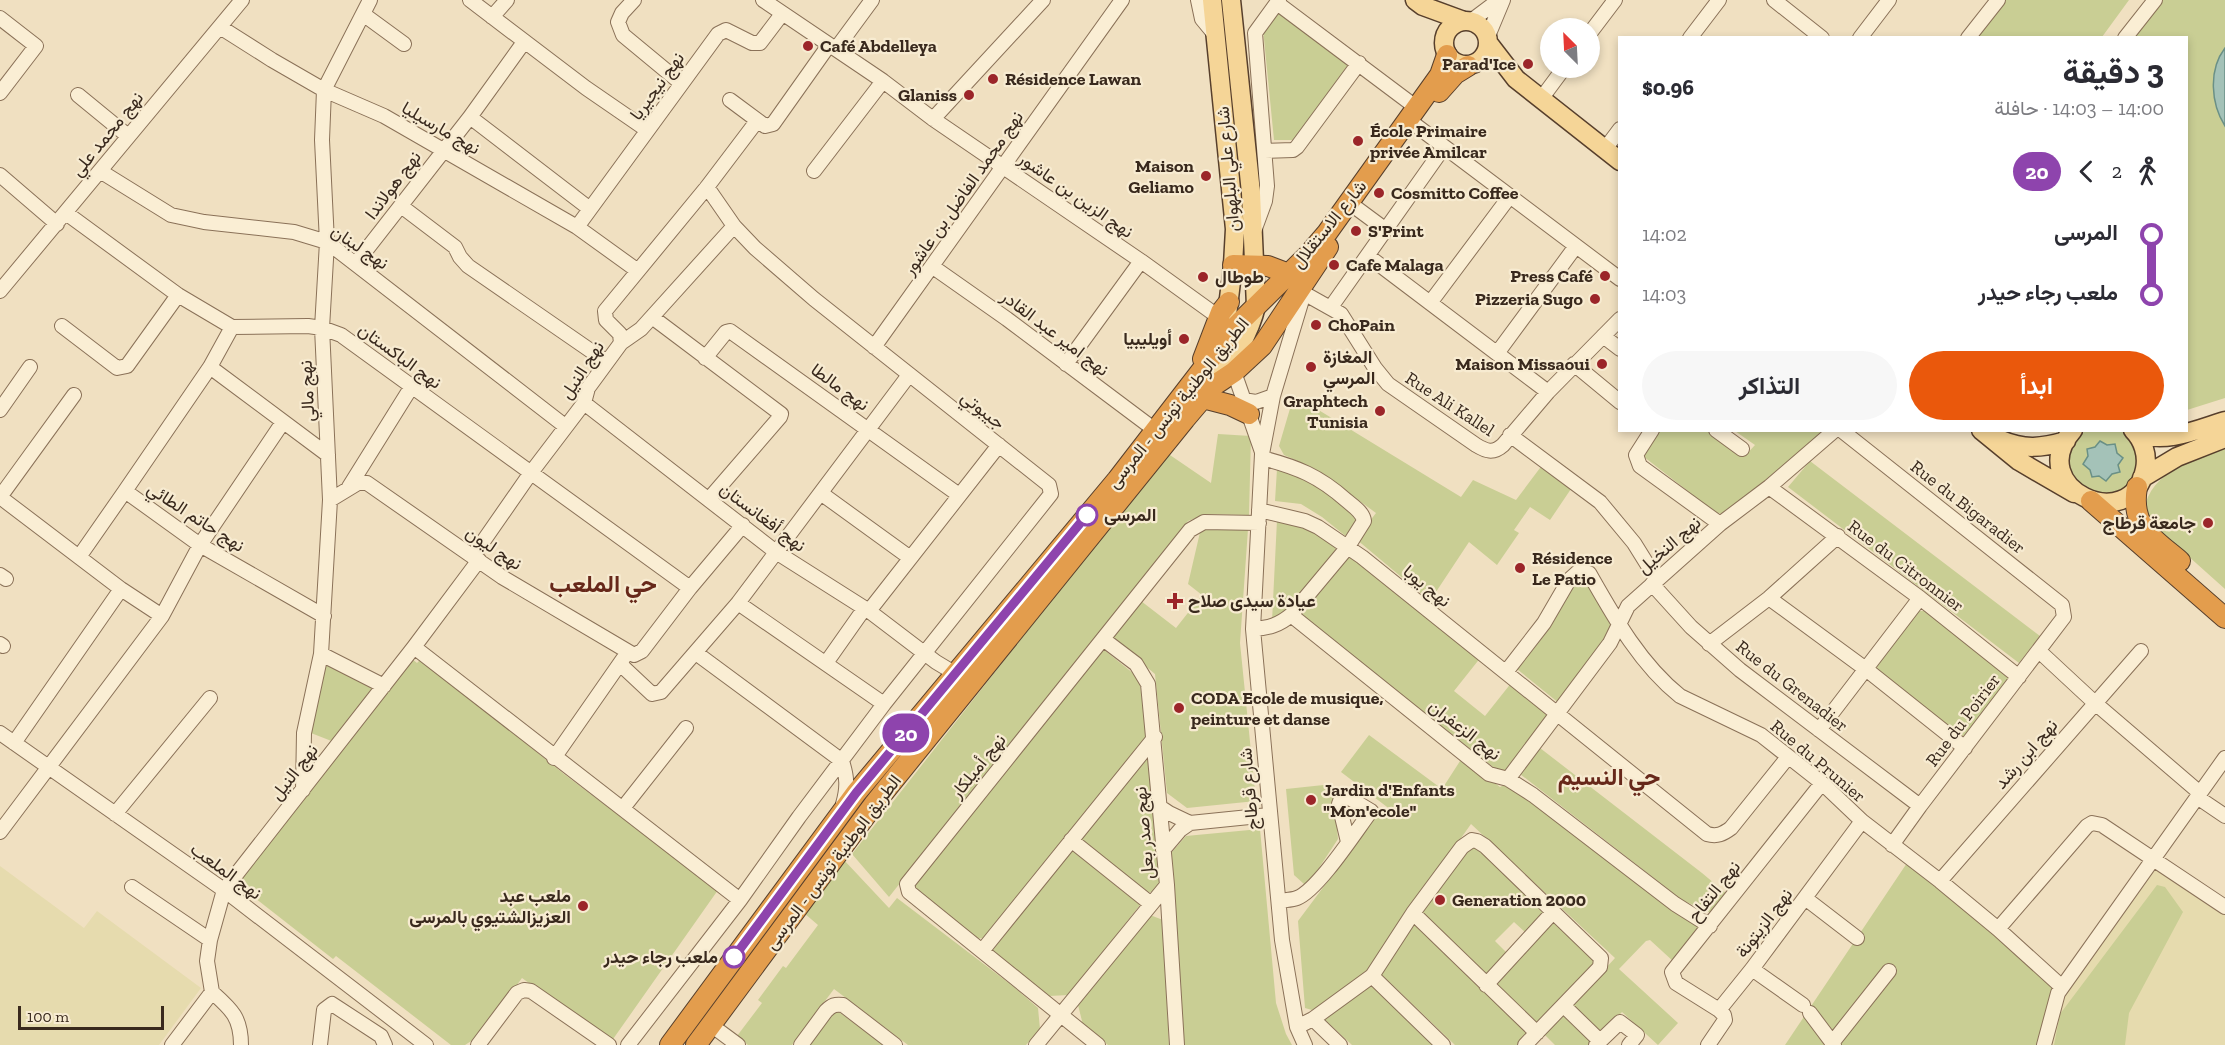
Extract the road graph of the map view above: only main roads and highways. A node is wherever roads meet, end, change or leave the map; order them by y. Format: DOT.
graph roads {
  1 [pos="1212,0"];
  2 [pos="1231,0"];
  3 [pos="1419,3"];
  4 [pos="1468,21"];
  5 [pos="1488,40"];
  6 [pos="1446,51"];
  7 [pos="1471,65"];
  8 [pos="1516,80"];
  9 [pos="1416,116"];
  10 [pos="1618,159"];
  11 [pos="1254,264"];
  12 [pos="1233,266"];
  13 [pos="1316,266"];
  14 [pos="1289,274"];
  15 [pos="1256,306"];
  16 [pos="1224,310"];
  17 [pos="1226,338"];
  18 [pos="1232,367"];
  19 [pos="1199,371"];
  20 [pos="1208,392"];
  21 [pos="1246,407"];
  22 [pos="2225,421"];
  23 [pos="2188,431"];
  24 [pos="1983,432"];
  25 [pos="1984,432"];
  26 [pos="2135,432"];
  27 [pos="2184,432"];
  28 [pos="2071,433"];
  29 [pos="2225,438"];
  30 [pos="2140,482"];
  31 [pos="2085,498"];
  32 [pos="2225,601"];
  33 [pos="2225,618"];
  34 [pos="670,1045"];
  35 [pos="696,1045"];
  1 -- 12 [label="main road, شارع علي البلهوان"];
  2 -- 11 [label="main road, شارع علي البلهوان"];
  3 -- 4 [label="main road"];
  3 -- 6 [label="main road"];
  4 -- 5 [label="main road"];
  4 -- 6 [label="main road"];
  5 -- 7 [label="main road"];
  5 -- 8 [label="main road"];
  6 -- 7 [label="main road"];
  6 -- 9 [label="highway, شارع الاستقلال"];
  7 -- 8 [label="main road"];
  7 -- 9 [label="highway, شارع الاستقلال"];
  8 -- 10 [label="main road"];
  9 -- 13 [label="highway, شارع الاستقلال"];
  9 -- 14 [label="highway, شارع الاستقلال"];
  11 -- 12 [label="highway"];
  11 -- 14 [label="highway"];
  11 -- 15 [label="main road, شارع علي البلهوان"];
  12 -- 16 [label="main road, شارع علي البلهوان"];
  13 -- 18 [label="highway, الطريق الوطنية تونس - المرسى"];
  14 -- 15 [label="highway, الطريق الوطنية تونس - المرسى"];
  15 -- 17 [label="highway, الطريق الوطنية تونس - المرسى"];
  15 -- 18 [label="main road, شارع علي البلهوان"];
  16 -- 17 [label="main road, شارع علي البلهوان"];
  16 -- 19 [label="highway"];
  17 -- 18 [label="main road, شارع علي البلهوان"];
  17 -- 19 [label="highway, الطريق الوطنية تونس - المرسى"];
  18 -- 20 [label="highway, الطريق الوطنية تونس - المرسى"];
  19 -- 34 [label="highway, الطريق الوطنية تونس - المرسى"];
  20 -- 21 [label="highway"];
  20 -- 35 [label="highway, الطريق الوطنية تونس - المرسى"];
  22 -- 23 [label="main road"];
  24 -- 31 [label="main road"];
  25 -- 28 [label="main road"];
  26 -- 27 [label="main road"];
  26 -- 30 [label="main road"];
  28 -- 31 [label="main road"];
  29 -- 30 [label="main road"];
  30 -- 31 [label="main road"];
  30 -- 32 [label="highway"];
  31 -- 33 [label="highway"];
}
